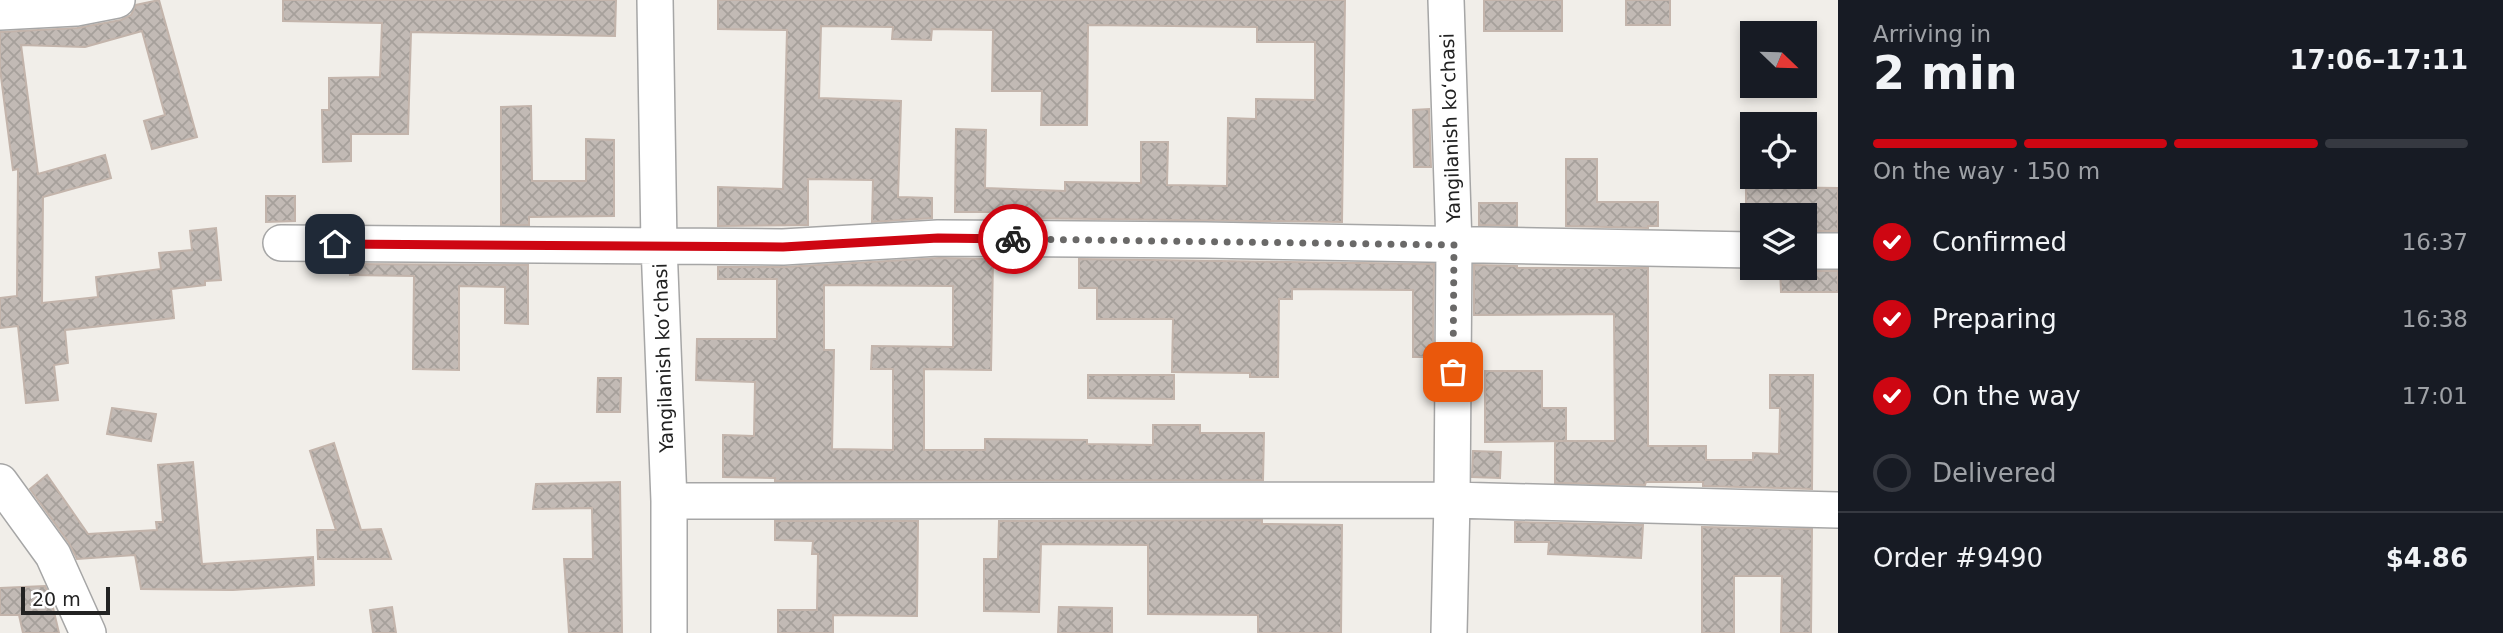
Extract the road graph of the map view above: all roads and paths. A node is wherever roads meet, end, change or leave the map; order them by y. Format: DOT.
graph roads {
  1 [pos="117,0"];
  2 [pos="655,0"];
  3 [pos="1446,0"];
  4 [pos="0,12"];
  5 [pos="281,243"];
  6 [pos="659,245"];
  7 [pos="1454,245"];
  8 [pos="1740,250"];
  9 [pos="1817,251"];
  10 [pos="1838,251"];
  11 [pos="0,482"];
  12 [pos="1452,499"];
  13 [pos="669,501"];
  14 [pos="1838,509"];
  15 [pos="88,633"];
  16 [pos="670,633"];
  17 [pos="1448,633"];
  1 -- 4 [label="street"];
  2 -- 6 [label="street, Yangilanish koʻchasi"];
  3 -- 7 [label="street, Yangilanish koʻchasi"];
  5 -- 6 [label="street"];
  6 -- 7 [label="street"];
  6 -- 13 [label="street, Yangilanish koʻchasi"];
  7 -- 8 [label="street"];
  7 -- 12 [label="street, Yangilanish koʻchasi"];
  9 -- 10 [label="street"];
  11 -- 15 [label="street"];
  12 -- 13 [label="street"];
  12 -- 14 [label="street"];
  12 -- 17 [label="street, Yangilanish koʻchasi"];
  13 -- 16 [label="street, Yangilanish koʻchasi"];
}
